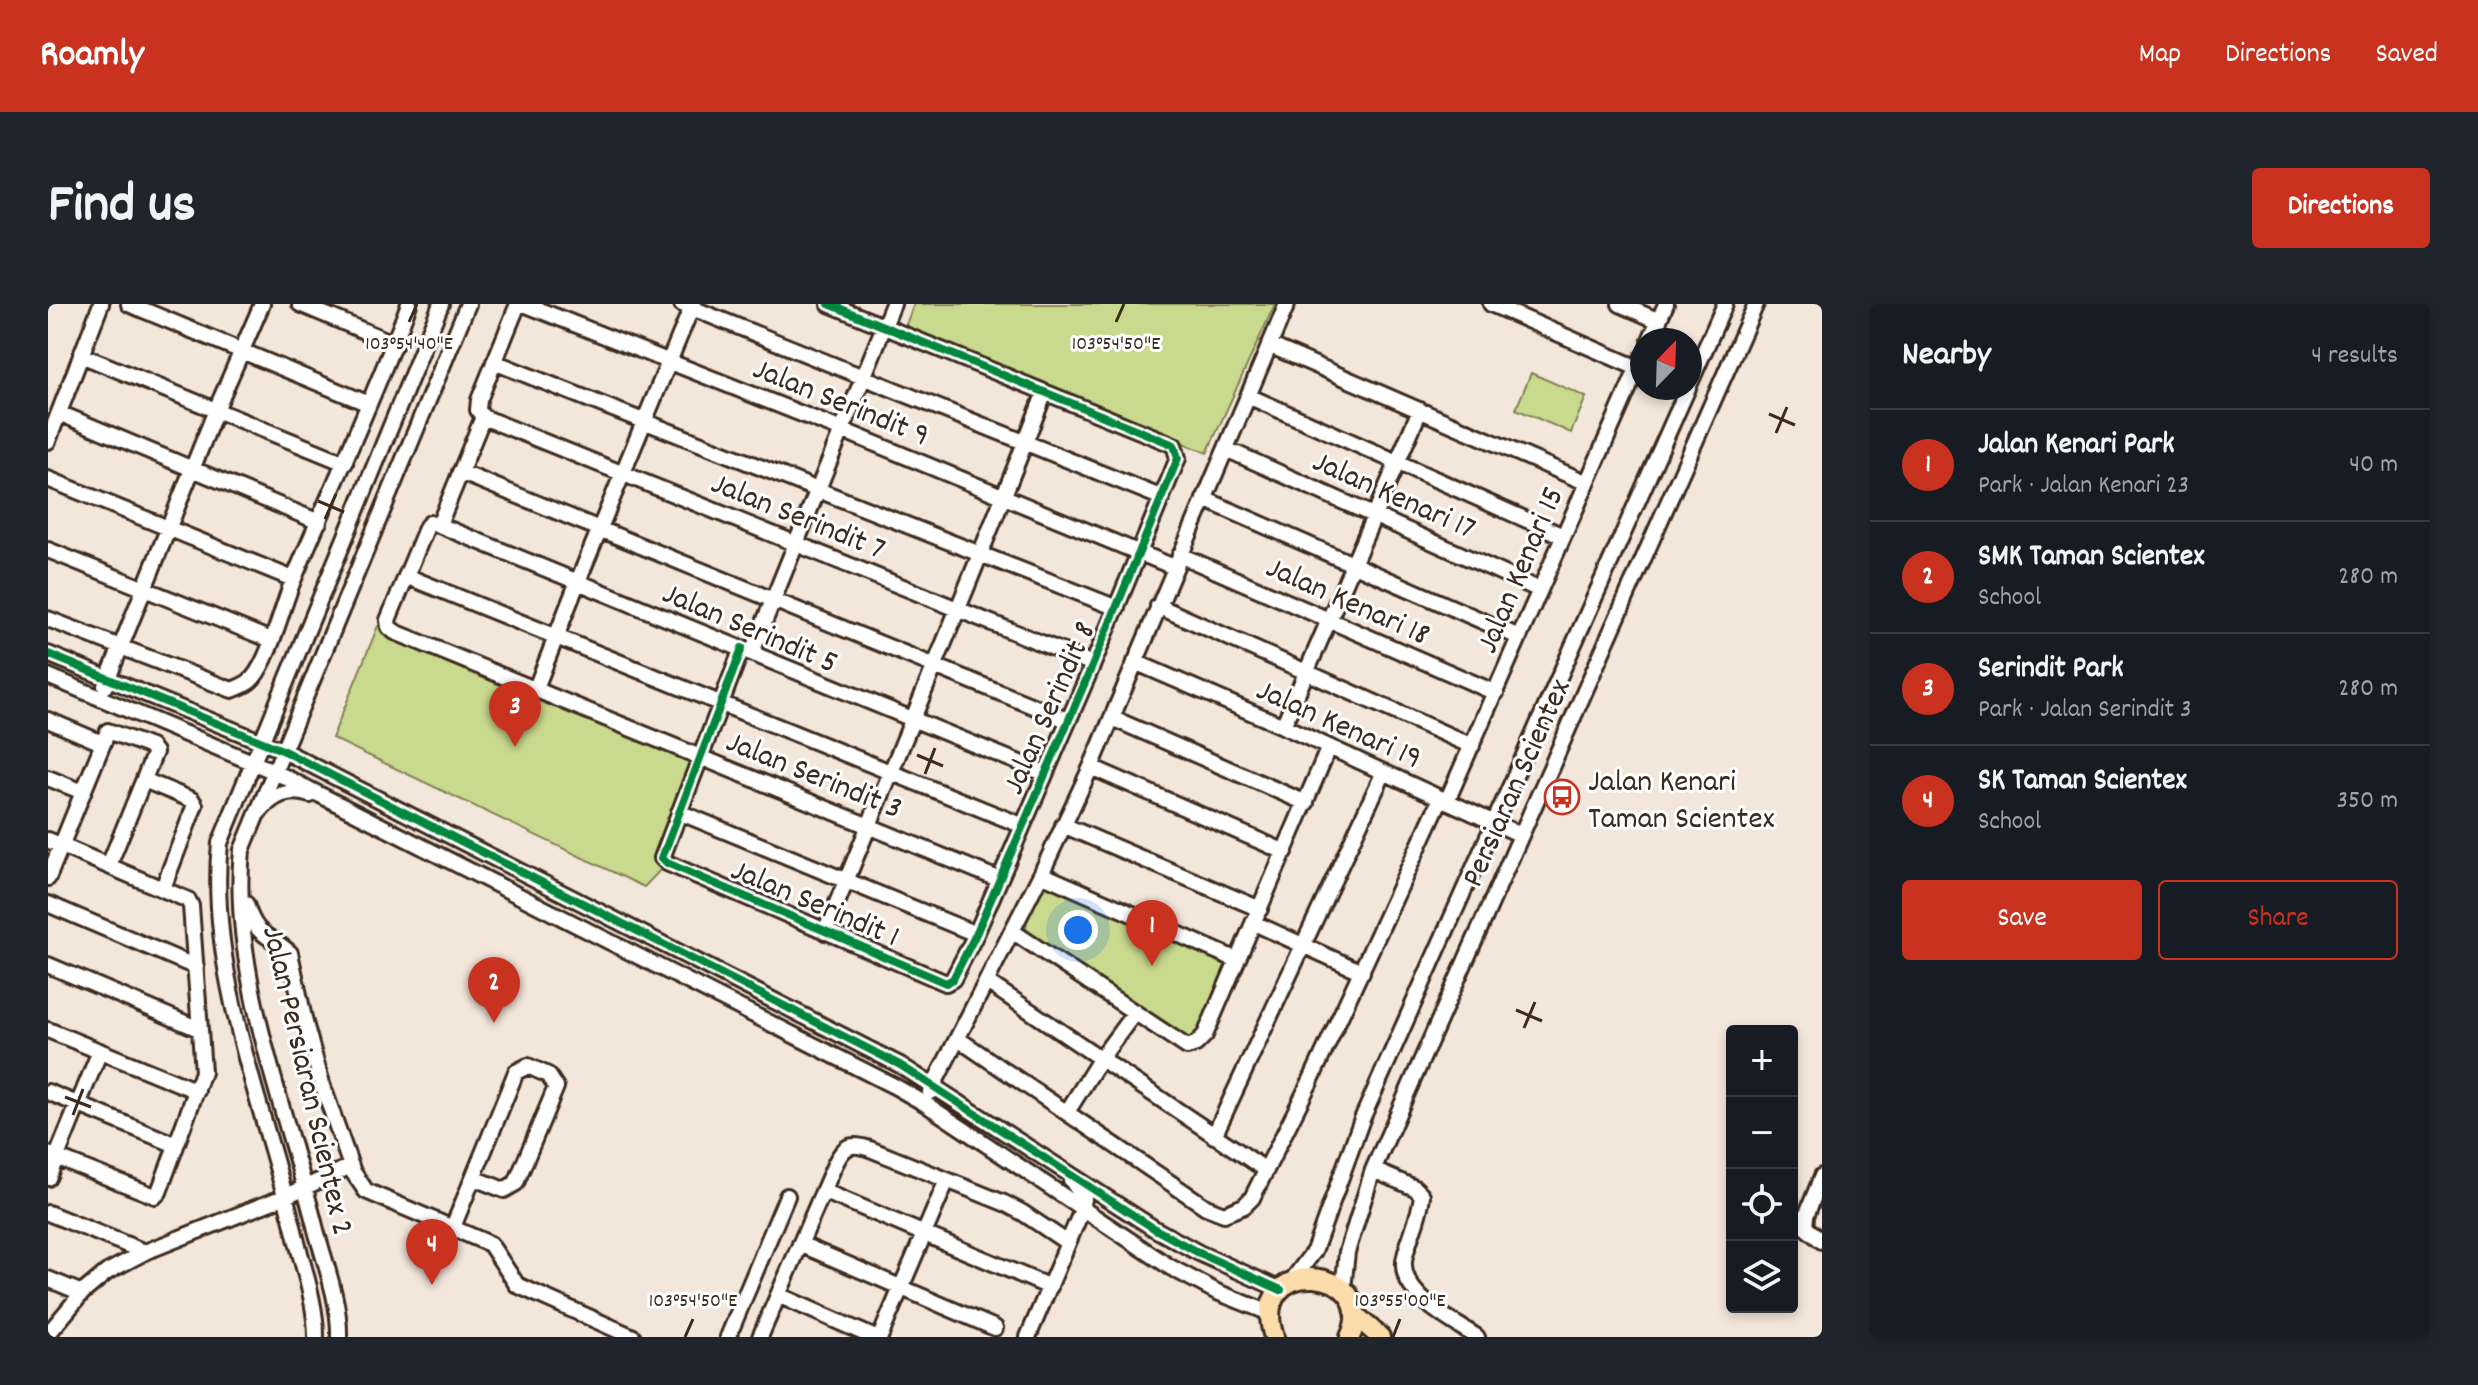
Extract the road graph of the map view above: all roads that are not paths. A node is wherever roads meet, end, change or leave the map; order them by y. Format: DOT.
graph roads {
  1 [pos="101,304"];
  2 [pos="129,304"];
  3 [pos="262,304"];
  4 [pos="300,304"];
  5 [pos="409,304"];
  6 [pos="441,304"];
  7 [pos="468,304"];
  8 [pos="518,304"];
  9 [pos="524,304"];
  10 [pos="829,304"];
  11 [pos="893,304"];
  12 [pos="1287,304"];
  13 [pos="1491,304"];
  14 [pos="1620,304"];
  15 [pos="1666,304"];
  16 [pos="1725,304"];
  17 [pos="1756,304"];
  18 [pos="689,305"];
  19 [pos="1659,321"];
  20 [pos="884,326"];
  21 [pos="1656,328"];
  22 [pos="395,344"];
  23 [pos="1269,345"];
  24 [pos="241,350"];
  25 [pos="81,355"];
  26 [pos="1702,356"];
  27 [pos="1630,361"];
  28 [pos="494,362"];
  29 [pos="669,362"];
  30 [pos="863,378"];
  31 [pos="1630,386"];
  32 [pos="1045,392"];
  33 [pos="1702,394"];
  34 [pos="1248,396"];
  35 [pos="1713,399"];
  36 [pos="1682,400"];
  37 [pos="369,404"];
  38 [pos="216,410"];
  39 [pos="1420,410"];
  40 [pos="59,413"];
  41 [pos="483,417"];
  42 [pos="644,421"];
  43 [pos="842,430"];
  44 [pos="48,441"];
  45 [pos="1025,442"];
  46 [pos="1226,449"];
  47 [pos="1397,461"];
  48 [pos="345,463"];
  49 [pos="193,469"];
  50 [pos="460,472"];
  51 [pos="623,473"];
  52 [pos="48,479"];
  53 [pos="1585,482"];
  54 [pos="818,490"];
  55 [pos="1004,496"];
  56 [pos="1160,497"];
  57 [pos="1204,499"];
  58 [pos="1374,514"];
  59 [pos="319,522"];
  60 [pos="439,525"];
  61 [pos="169,529"];
  62 [pos="600,529"];
  63 [pos="1563,536"];
  64 [pos="796,543"];
  65 [pos="48,550"];
  66 [pos="1138,552"];
  67 [pos="982,554"];
  68 [pos="1177,561"];
  69 [pos="1353,564"];
  70 [pos="406,576"];
  71 [pos="293,579"];
  72 [pos="578,581"];
  73 [pos="144,590"];
  74 [pos="1540,590"];
  75 [pos="773,600"];
  76 [pos="1158,606"];
  77 [pos="958,608"];
  78 [pos="1117,608"];
  79 [pos="48,619"];
  80 [pos="1330,621"];
  81 [pos="557,636"];
  82 [pos="1519,637"];
  83 [pos="271,640"];
  84 [pos="121,648"];
  85 [pos="747,650"];
  86 [pos="48,654"];
  87 [pos="1135,662"];
  88 [pos="1093,664"];
  89 [pos="933,665"];
  90 [pos="1306,672"];
  91 [pos="48,676"];
  92 [pos="108,678"];
  93 [pos="536,688"];
  94 [pos="1496,693"];
  95 [pos="100,697"];
  96 [pos="721,703"];
  97 [pos="1112,718"];
  98 [pos="48,720"];
  99 [pos="913,720"];
  100 [pos="1067,720"];
  101 [pos="1283,726"];
  102 [pos="261,741"];
  103 [pos="102,743"];
  104 [pos="1472,746"];
  105 [pos="1329,747"];
  106 [pos="282,750"];
  107 [pos="702,756"];
  108 [pos="252,762"];
  109 [pos="1091,767"];
  110 [pos="273,771"];
  111 [pos="1384,772"];
  112 [pos="892,773"];
  113 [pos="1044,773"];
  114 [pos="48,778"];
  115 [pos="144,780"];
  116 [pos="83,792"];
  117 [pos="1444,800"];
  118 [pos="1306,803"];
  119 [pos="341,805"];
  120 [pos="679,812"];
  121 [pos="253,819"];
  122 [pos="1496,824"];
  123 [pos="1021,825"];
  124 [pos="1063,825"];
  125 [pos="870,826"];
  126 [pos="1521,835"];
  127 [pos="55,843"];
  128 [pos="1285,852"];
  129 [pos="109,865"];
  130 [pos="1041,874"];
  131 [pos="48,878"];
  132 [pos="998,879"];
  133 [pos="846,881"];
  134 [pos="241,884"];
  135 [pos="163,888"];
  136 [pos="48,904"];
  137 [pos="1257,916"];
  138 [pos="1012,931"];
  139 [pos="825,932"];
  140 [pos="976,934"];
  141 [pos="1302,945"];
  142 [pos="1237,960"];
  143 [pos="48,965"];
  144 [pos="196,967"];
  145 [pos="1362,972"];
  146 [pos="987,982"];
  147 [pos="946,983"];
  148 [pos="1135,1012"];
  149 [pos="199,1029"];
  150 [pos="48,1030"];
  151 [pos="958,1039"];
  152 [pos="100,1051"];
  153 [pos="1101,1058"];
  154 [pos="933,1085"];
  155 [pos="197,1091"];
  156 [pos="48,1092"];
  157 [pos="924,1103"];
  158 [pos="79,1105"];
  159 [pos="1067,1112"];
  160 [pos="1214,1136"];
  161 [pos="176,1145"];
  162 [pos="52,1155"];
  163 [pos="351,1166"];
  164 [pos="1060,1168"];
  165 [pos="1266,1170"];
  166 [pos="1373,1170"];
  167 [pos="1822,1176"];
  168 [pos="48,1178"];
  169 [pos="474,1178"];
  170 [pos="947,1180"];
  171 [pos="304,1187"];
  172 [pos="823,1191"];
  173 [pos="286,1196"];
  174 [pos="787,1196"];
  175 [pos="1082,1210"];
  176 [pos="48,1213"];
  177 [pos="453,1227"];
  178 [pos="924,1233"];
  179 [pos="1822,1241"];
  180 [pos="1068,1243"];
  181 [pos="800,1244"];
  182 [pos="145,1252"];
  183 [pos="48,1279"];
  184 [pos="1286,1286"];
  185 [pos="901,1287"];
  186 [pos="1050,1287"];
  187 [pos="1343,1289"];
  188 [pos="82,1293"];
  189 [pos="778,1295"];
  190 [pos="1270,1313"];
  191 [pos="1355,1315"];
  192 [pos="995,1328"];
  193 [pos="48,1334"];
  194 [pos="316,1337"];
  195 [pos="339,1337"];
  196 [pos="633,1337"];
  197 [pos="728,1337"];
  198 [pos="760,1337"];
  199 [pos="873,1337"];
  200 [pos="880,1337"];
  201 [pos="1028,1337"];
  202 [pos="1274,1337"];
  203 [pos="1350,1337"];
  204 [pos="1380,1337"];
  205 [pos="1477,1337"];
  1 -- 25 [label="street"];
  2 -- 24 [label="street"];
  3 -- 24 [label="street"];
  4 -- 22 [label="street"];
  5 -- 22 [label="street"];
  6 -- 102 [label="street, Jalan Persiaran Scientex 2"];
  7 -- 106 [label="street, Jalan Persiaran Scientex 2"];
  8 -- 28 [label="street"];
  9 -- 29 [label="street, Jalan Serindit 9"];
  10 -- 20 [label="street"];
  11 -- 20 [label="street"];
  12 -- 23 [label="street"];
  13 -- 27 [label="street"];
  14 -- 19 [label="street"];
  15 -- 19 [label="street"];
  16 -- 26 [label="street, Persiaran Scientex"];
  17 -- 35 [label="street, Persiaran Scientex"];
  18 -- 29 [label="street"];
  18 -- 30 [label="street"];
  19 -- 21 [label="street"];
  20 -- 30 [label="street"];
  20 -- 32 [label="street"];
  22 -- 37 [label="street"];
  23 -- 34 [label="street"];
  23 -- 39 [label="street"];
  24 -- 37 [label="street"];
  24 -- 38 [label="street"];
  25 -- 38 [label="street"];
  25 -- 40 [label="street"];
  28 -- 41 [label="street"];
  28 -- 42 [label="street"];
  29 -- 42 [label="street"];
  29 -- 43 [label="street, Jalan Serindit 9"];
  30 -- 43 [label="street"];
  30 -- 45 [label="street"];
  31 -- 53 [label="street, Jalan Kenari 15"];
  32 -- 45 [label="street"];
  32 -- 56 [label="street, Jalan Serindit 8"];
  33 -- 35 [label="street"];
  34 -- 46 [label="street"];
  34 -- 47 [label="street"];
  35 -- 126 [label="street, Persiaran Scientex"];
  36 -- 122 [label="street, Persiaran Scientex"];
  37 -- 48 [label="street"];
  38 -- 48 [label="street"];
  38 -- 49 [label="street"];
  39 -- 47 [label="street"];
  39 -- 53 [label="street"];
  40 -- 44 [label="street"];
  40 -- 49 [label="street"];
  41 -- 50 [label="street"];
  41 -- 51 [label="street, Jalan Serindit 7"];
  42 -- 51 [label="street"];
  42 -- 54 [label="street"];
  43 -- 54 [label="street"];
  43 -- 55 [label="street, Jalan Serindit 9"];
  45 -- 55 [label="street"];
  45 -- 56 [label="street"];
  46 -- 57 [label="street"];
  46 -- 58 [label="street, Jalan Kenari 17"];
  47 -- 58 [label="street"];
  47 -- 63 [label="street"];
  48 -- 59 [label="street"];
  49 -- 59 [label="street"];
  49 -- 61 [label="street"];
  50 -- 60 [label="street"];
  50 -- 62 [label="street"];
  51 -- 62 [label="street"];
  51 -- 64 [label="street, Jalan Serindit 7"];
  52 -- 61 [label="street"];
  53 -- 63 [label="street, Jalan Kenari 15"];
  54 -- 64 [label="street"];
  54 -- 67 [label="street"];
  55 -- 66 [label="street, Jalan Serindit 9"];
  55 -- 67 [label="street"];
  56 -- 66 [label="street, Jalan Serindit 8"];
  57 -- 68 [label="street"];
  57 -- 69 [label="street"];
  58 -- 69 [label="street"];
  58 -- 74 [label="street, Jalan Kenari 17"];
  59 -- 71 [label="street"];
  60 -- 70 [label="street"];
  60 -- 72 [label="street, Jalan Serindit 5"];
  61 -- 71 [label="street"];
  61 -- 73 [label="street"];
  62 -- 72 [label="street"];
  62 -- 75 [label="street"];
  63 -- 74 [label="street, Jalan Kenari 15"];
  64 -- 75 [label="street"];
  64 -- 77 [label="street, Jalan Serindit 7"];
  65 -- 73 [label="street"];
  66 -- 68 [label="street, Jalan Kenari 18"];
  66 -- 78 [label="street, Jalan Serindit 8"];
  67 -- 77 [label="street"];
  67 -- 78 [label="street"];
  68 -- 76 [label="street"];
  68 -- 80 [label="street, Jalan Kenari 18"];
  69 -- 80 [label="street"];
  69 -- 82 [label="street"];
  70 -- 81 [label="street"];
  70 -- 93 [label="street, Jalan Serindit 3"];
  71 -- 83 [label="street"];
  72 -- 81 [label="street"];
  72 -- 85 [label="street, Jalan Serindit 5"];
  73 -- 83 [label="street"];
  73 -- 84 [label="street"];
  74 -- 82 [label="street, Jalan Kenari 15"];
  75 -- 85 [label="street"];
  75 -- 89 [label="street"];
  76 -- 87 [label="street"];
  76 -- 90 [label="street"];
  77 -- 88 [label="street, Jalan Serindit 7"];
  77 -- 89 [label="street"];
  78 -- 88 [label="street, Jalan Serindit 8"];
  79 -- 84 [label="street"];
  80 -- 90 [label="street"];
  80 -- 94 [label="street, Jalan Kenari 18"];
  81 -- 93 [label="street"];
  81 -- 96 [label="street"];
  82 -- 94 [label="street, Jalan Kenari 15"];
  83 -- 84 [label="street"];
  84 -- 92 [label="street"];
  85 -- 96 [label="street"];
  85 -- 99 [label="street, Jalan Serindit 5"];
  86 -- 92 [label="street"];
  87 -- 97 [label="street"];
  87 -- 101 [label="street, Jalan Kenari 19"];
  88 -- 100 [label="street, Jalan Serindit 8"];
  89 -- 99 [label="street"];
  89 -- 100 [label="street"];
  90 -- 101 [label="street"];
  90 -- 104 [label="street"];
  91 -- 95 [label="street"];
  92 -- 95 [label="street"];
  92 -- 102 [label="street"];
  93 -- 107 [label="street, Jalan Serindit 3"];
  94 -- 104 [label="street, Jalan Kenari 15"];
  95 -- 108 [label="street"];
  96 -- 107 [label="street"];
  96 -- 112 [label="street"];
  97 -- 109 [label="street"];
  97 -- 118 [label="street"];
  98 -- 103 [label="street"];
  99 -- 112 [label="street"];
  99 -- 113 [label="street, Jalan Serindit 5"];
  100 -- 113 [label="street, Jalan Serindit 8"];
  101 -- 105 [label="street, Jalan Kenari 19"];
  102 -- 106 [label="street"];
  102 -- 108 [label="street, Jalan Persiaran Scientex 2"];
  103 -- 115 [label="street"];
  103 -- 116 [label="street"];
  104 -- 117 [label="street, Jalan Kenari 15"];
  105 -- 111 [label="street, Jalan Kenari 19"];
  105 -- 118 [label="street"];
  106 -- 110 [label="street, Jalan Persiaran Scientex 2"];
  106 -- 154 [label="street"];
  107 -- 120 [label="street"];
  107 -- 125 [label="street, Jalan Serindit 3"];
  108 -- 110 [label="street"];
  108 -- 173 [label="street, Jalan Persiaran Scientex 2"];
  109 -- 124 [label="street"];
  109 -- 128 [label="street"];
  110 -- 119 [label="street"];
  110 -- 121 [label="street, Jalan Persiaran Scientex 2"];
  111 -- 117 [label="street, Jalan Kenari 19"];
  111 -- 141 [label="street"];
  112 -- 123 [label="street"];
  112 -- 125 [label="street"];
  113 -- 123 [label="street, Jalan Serindit 8"];
  114 -- 116 [label="street"];
  115 -- 129 [label="street"];
  115 -- 135 [label="street"];
  116 -- 127 [label="street"];
  117 -- 122 [label="street, Jalan Kenari 19"];
  117 -- 145 [label="street, Jalan Kenari 15"];
  118 -- 128 [label="street"];
  119 -- 121 [label="street"];
  119 -- 157 [label="street"];
  120 -- 133 [label="street"];
  120 -- 139 [label="street, Jalan Serindit 1"];
  121 -- 134 [label="street, Jalan Persiaran Scientex 2"];
  122 -- 126 [label="street, Jalan Kenari 19"];
  122 -- 184 [label="street, Persiaran Scientex"];
  123 -- 132 [label="street, Jalan Serindit 8"];
  124 -- 130 [label="street"];
  124 -- 137 [label="street"];
  125 -- 132 [label="street, Jalan Serindit 3"];
  125 -- 133 [label="street"];
  126 -- 166 [label="street, Persiaran Scientex"];
  127 -- 129 [label="street"];
  127 -- 131 [label="street"];
  128 -- 137 [label="street"];
  129 -- 135 [label="street"];
  130 -- 138 [label="street"];
  130 -- 142 [label="street"];
  132 -- 140 [label="street, Jalan Serindit 8"];
  133 -- 139 [label="street"];
  133 -- 140 [label="street"];
  134 -- 163 [label="street"];
  134 -- 171 [label="street, Jalan Persiaran Scientex 2"];
  135 -- 144 [label="street"];
  136 -- 144 [label="street"];
  137 -- 141 [label="street"];
  137 -- 142 [label="street"];
  138 -- 146 [label="street"];
  138 -- 148 [label="street"];
  139 -- 147 [label="street, Jalan Serindit 1"];
  140 -- 147 [label="street, Jalan Serindit 8"];
  141 -- 145 [label="street"];
  141 -- 160 [label="street"];
  142 -- 148 [label="street"];
  143 -- 149 [label="street"];
  144 -- 149 [label="street"];
  145 -- 165 [label="street, Jalan Kenari 15"];
  146 -- 151 [label="street"];
  146 -- 153 [label="street"];
  148 -- 153 [label="street"];
  149 -- 155 [label="street"];
  150 -- 152 [label="street"];
  151 -- 154 [label="street"];
  151 -- 159 [label="street"];
  152 -- 155 [label="street"];
  152 -- 158 [label="street"];
  153 -- 159 [label="street"];
  153 -- 160 [label="street"];
  154 -- 157 [label="street"];
  154 -- 164 [label="street"];
  155 -- 161 [label="street"];
  156 -- 158 [label="street"];
  157 -- 175 [label="street"];
  158 -- 161 [label="street"];
  158 -- 162 [label="street"];
  159 -- 165 [label="street, Jalan Kenari 15"];
  160 -- 165 [label="street"];
  161 -- 162 [label="street"];
  162 -- 168 [label="street"];
  163 -- 171 [label="street"];
  163 -- 177 [label="street"];
  164 -- 175 [label="street"];
  164 -- 184 [label="street"];
  166 -- 187 [label="street, Persiaran Scientex"];
  166 -- 205 [label="street"];
  167 -- 179 [label="street"];
  169 -- 169 [label="street"];
  169 -- 177 [label="street"];
  170 -- 172 [label="street"];
  170 -- 178 [label="street"];
  170 -- 180 [label="street"];
  171 -- 173 [label="street"];
  171 -- 195 [label="street, Jalan Persiaran Scientex 2"];
  172 -- 178 [label="street"];
  172 -- 181 [label="street"];
  173 -- 182 [label="street"];
  173 -- 194 [label="street, Jalan Persiaran Scientex 2"];
  174 -- 197 [label="street"];
  175 -- 180 [label="street"];
  175 -- 190 [label="street"];
  176 -- 182 [label="street"];
  177 -- 196 [label="street"];
  178 -- 185 [label="street"];
  178 -- 186 [label="street"];
  180 -- 186 [label="street"];
  181 -- 185 [label="street"];
  181 -- 189 [label="street"];
  182 -- 188 [label="street"];
  183 -- 188 [label="street"];
  184 -- 187 [label="main road"];
  184 -- 190 [label="main road"];
  185 -- 192 [label="street"];
  185 -- 200 [label="street"];
  186 -- 201 [label="street"];
  187 -- 191 [label="main road"];
  188 -- 193 [label="street"];
  189 -- 198 [label="street"];
  189 -- 199 [label="street"];
  190 -- 202 [label="main road"];
  191 -- 203 [label="main road"];
  191 -- 204 [label="main road"];
}
